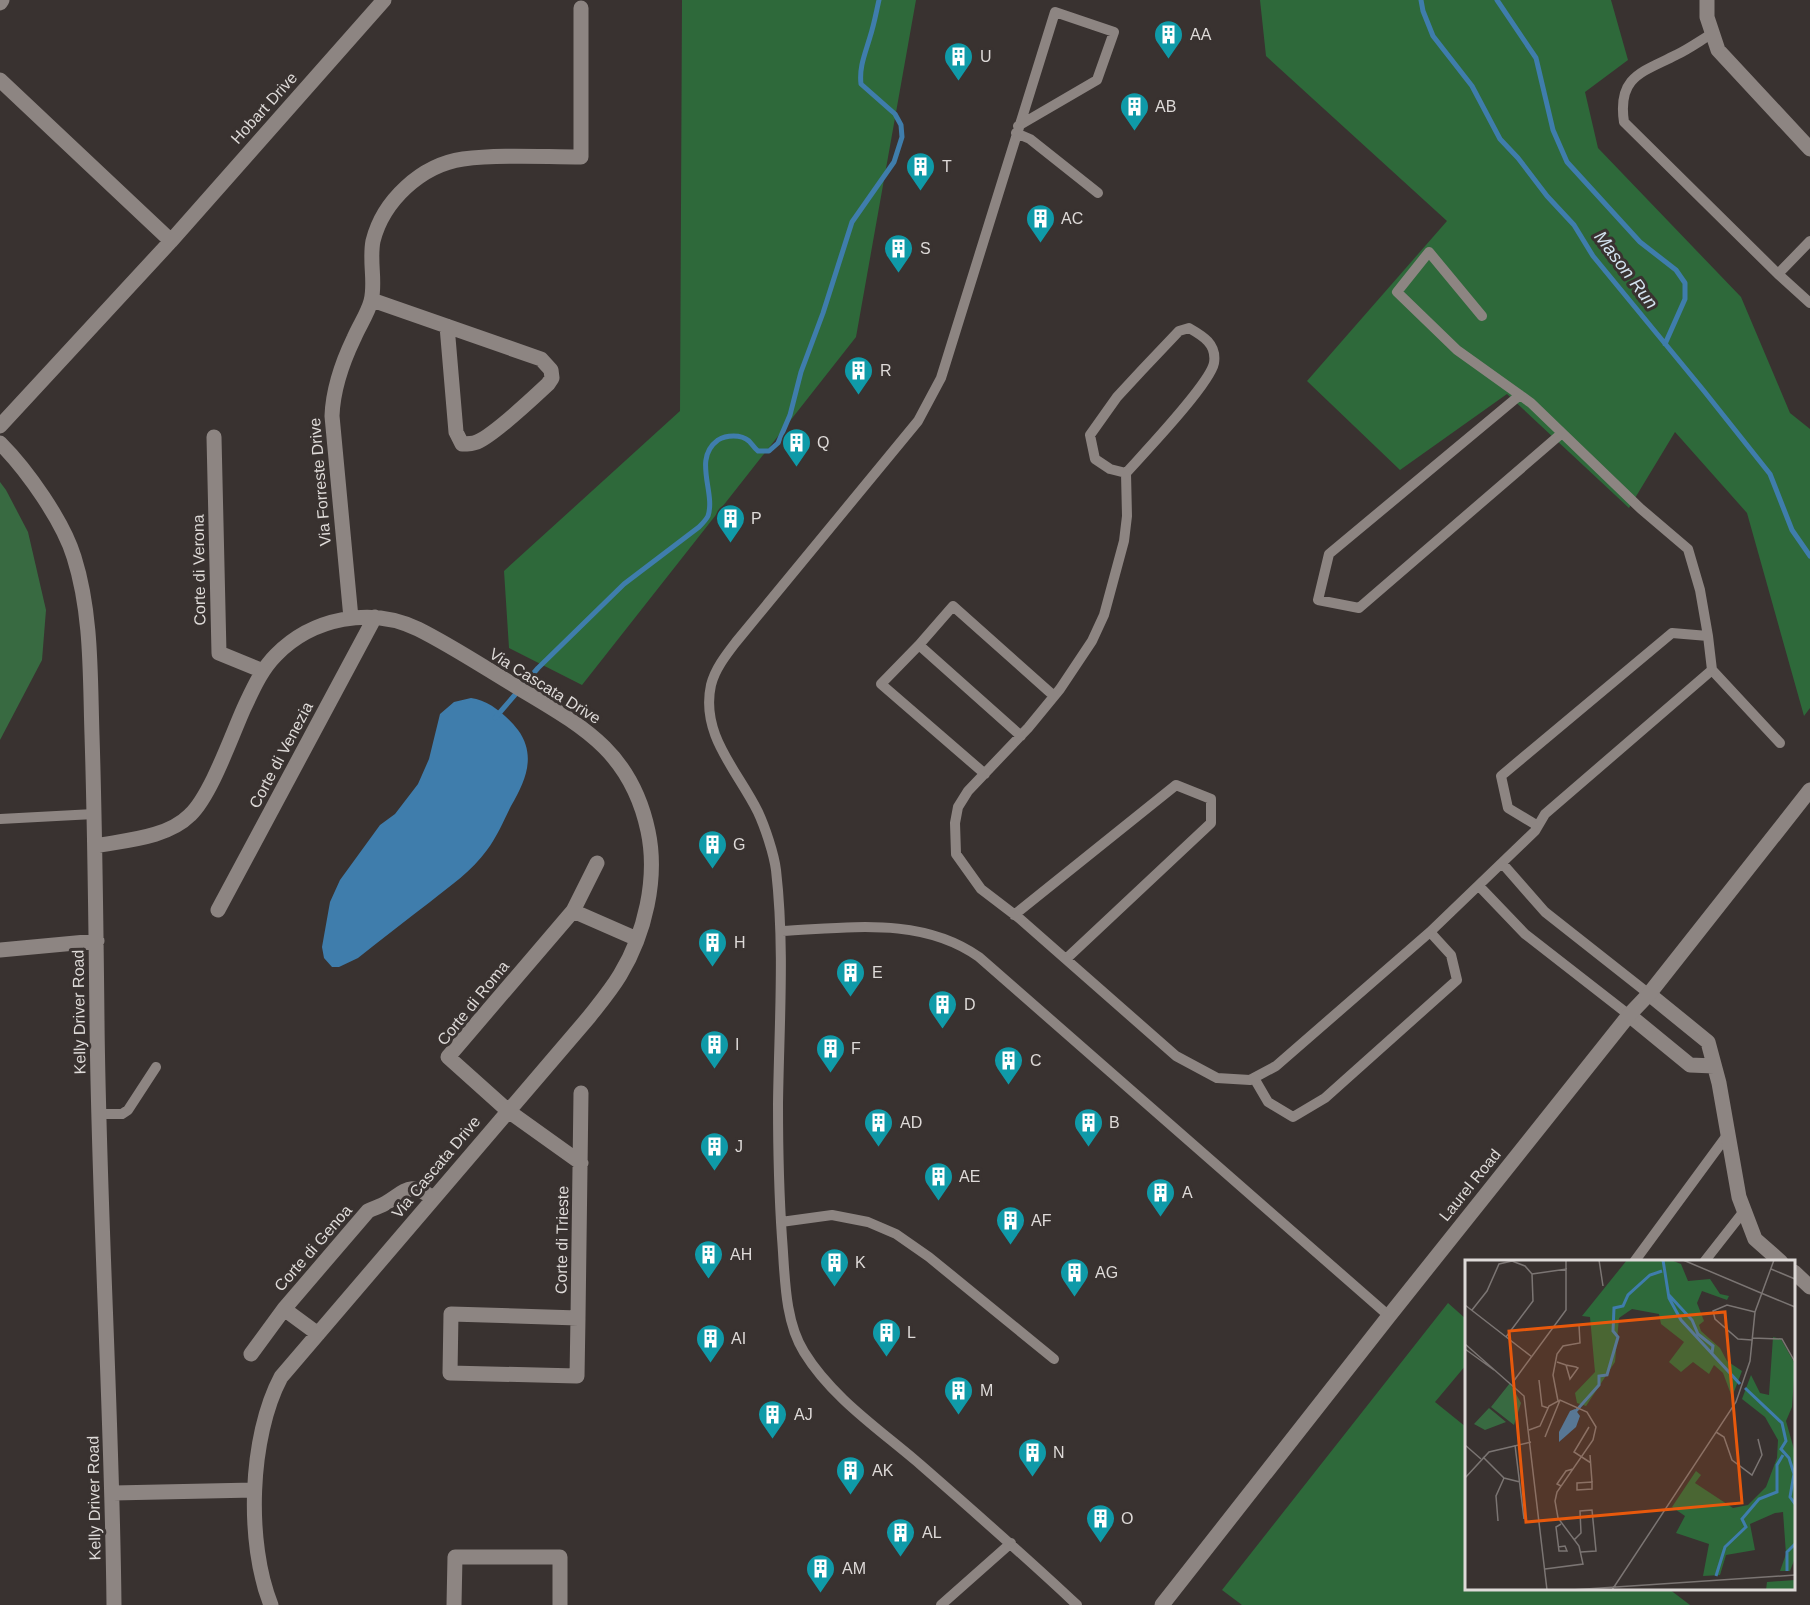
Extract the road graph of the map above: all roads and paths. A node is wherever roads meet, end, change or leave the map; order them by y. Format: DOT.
graph roads {
  1 [pos="384,0"];
  2 [pos="1707,0"];
  3 [pos="581,8"];
  4 [pos="1713,33"];
  5 [pos="0,80"];
  6 [pos="1017,129"];
  7 [pos="1810,149"];
  8 [pos="1098,193"];
  9 [pos="171,241"];
  10 [pos="1810,242"];
  11 [pos="1778,274"];
  12 [pos="372,300"];
  13 [pos="1810,303"];
  14 [pos="1482,316"];
  15 [pos="447,326"];
  16 [pos="1520,395"];
  17 [pos="0,426"];
  18 [pos="1562,433"];
  19 [pos="214,437"];
  20 [pos="0,443"];
  21 [pos="1126,473"];
  22 [pos="375,617"];
  23 [pos="351,618"];
  24 [pos="1708,636"];
  25 [pos="919,645"];
  26 [pos="1712,670"];
  27 [pos="263,671"];
  28 [pos="1054,696"];
  29 [pos="1021,736"];
  30 [pos="1780,743"];
  31 [pos="985,774"];
  32 [pos="1810,790"];
  33 [pos="94,814"];
  34 [pos="0,819"];
  35 [pos="1538,826"];
  36 [pos="95,846"];
  37 [pos="597,863"];
  38 [pos="1502,863"];
  39 [pos="1479,886"];
  40 [pos="218,910"];
  41 [pos="573,911"];
  42 [pos="1014,915"];
  43 [pos="782,931"];
  44 [pos="1430,932"];
  45 [pos="637,939"];
  46 [pos="97,941"];
  47 [pos="0,950"];
  48 [pos="1066,959"];
  49 [pos="1649,994"];
  50 [pos="1629,1016"];
  51 [pos="1714,1066"];
  52 [pos="156,1067"];
  53 [pos="1254,1078"];
  54 [pos="581,1093"];
  55 [pos="507,1110"];
  56 [pos="99,1114"];
  57 [pos="1728,1134"];
  58 [pos="581,1163"];
  59 [pos="433,1198"];
  60 [pos="1744,1211"];
  61 [pos="781,1222"];
  62 [pos="1635,1260"];
  63 [pos="1706,1260"];
  64 [pos="1779,1260"];
  65 [pos="1795,1273"];
  66 [pos="1810,1287"];
  67 [pos="284,1309"];
  68 [pos="1389,1316"];
  69 [pos="578,1318"];
  70 [pos="318,1334"];
  71 [pos="251,1354"];
  72 [pos="1054,1359"];
  73 [pos="254,1490"];
  74 [pos="113,1493"];
  75 [pos="1011,1543"];
  76 [pos="114,1605"];
  77 [pos="271,1605"];
  78 [pos="454,1605"];
  79 [pos="560,1605"];
  80 [pos="941,1605"];
  81 [pos="1077,1605"];
  82 [pos="1162,1605"];
  1 -- 9 [label="street, Hobart Drive"];
  2 -- 4 [label="street"];
  3 -- 12 [label="street, Via Forreste Drive"];
  4 -- 7 [label="street"];
  4 -- 11 [label="lane"];
  5 -- 9 [label="street"];
  6 -- 6 [label="lane"];
  6 -- 8 [label="lane"];
  6 -- 43 [label="lane"];
  9 -- 17 [label="street, Hobart Drive"];
  10 -- 11 [label="lane"];
  11 -- 13 [label="lane"];
  12 -- 15 [label="street"];
  12 -- 23 [label="street, Via Forreste Drive"];
  14 -- 16 [label="lane"];
  15 -- 15 [label="street"];
  16 -- 18 [label="lane"];
  16 -- 18 [label="lane"];
  18 -- 24 [label="lane"];
  19 -- 27 [label="street, Corte di Verona"];
  20 -- 33 [label="street, Kelly Driver Road"];
  21 -- 21 [label="lane"];
  21 -- 28 [label="lane"];
  22 -- 23 [label="street, Via Cascata Drive"];
  22 -- 40 [label="street, Corte di Venezia"];
  22 -- 45 [label="street, Via Cascata Drive"];
  23 -- 27 [label="street, Via Cascata Drive"];
  24 -- 26 [label="lane"];
  24 -- 35 [label="lane"];
  25 -- 28 [label="lane"];
  25 -- 29 [label="lane"];
  25 -- 31 [label="lane"];
  26 -- 30 [label="lane"];
  26 -- 35 [label="lane"];
  27 -- 36 [label="street, Via Cascata Drive"];
  28 -- 29 [label="lane"];
  29 -- 31 [label="lane"];
  31 -- 42 [label="lane"];
  32 -- 49 [label="street, Laurel Road"];
  33 -- 34 [label="lane"];
  33 -- 36 [label="street, Kelly Driver Road"];
  35 -- 38 [label="lane"];
  36 -- 46 [label="street, Kelly Driver Road"];
  37 -- 41 [label="street, Corte di Roma"];
  38 -- 39 [label="lane"];
  38 -- 49 [label="lane"];
  39 -- 44 [label="lane"];
  39 -- 50 [label="lane"];
  41 -- 45 [label="street"];
  41 -- 55 [label="street, Corte di Roma"];
  42 -- 48 [label="lane"];
  42 -- 48 [label="lane"];
  43 -- 61 [label="lane"];
  43 -- 68 [label="lane"];
  44 -- 53 [label="lane"];
  44 -- 53 [label="lane"];
  45 -- 55 [label="street, Via Cascata Drive"];
  46 -- 47 [label="street"];
  46 -- 56 [label="street, Kelly Driver Road"];
  48 -- 53 [label="lane"];
  49 -- 50 [label="street, Laurel Road"];
  49 -- 51 [label="street"];
  50 -- 51 [label="street"];
  50 -- 68 [label="street, Laurel Road"];
  51 -- 57 [label="street"];
  52 -- 56 [label="lane"];
  54 -- 58 [label="street, Corte di Trieste"];
  55 -- 58 [label="street, Corte di Trieste"];
  55 -- 59 [label="street, Via Cascata Drive"];
  56 -- 74 [label="street, Kelly Driver Road"];
  57 -- 60 [label="street"];
  57 -- 62 [label="lane"];
  58 -- 69 [label="street, Corte di Trieste"];
  59 -- 67 [label="street, Corte di Genoa"];
  59 -- 70 [label="street, Via Cascata Drive"];
  60 -- 63 [label="lane"];
  60 -- 64 [label="street"];
  61 -- 72 [label="lane"];
  61 -- 75 [label="lane"];
  65 -- 66 [label="street"];
  67 -- 70 [label="street, Corte di Genoa"];
  67 -- 71 [label="street, Corte di Genoa"];
  68 -- 82 [label="street, Laurel Road"];
  69 -- 69 [label="street, Corte di Trieste"];
  70 -- 73 [label="street, Via Cascata Drive"];
  73 -- 74 [label="street"];
  73 -- 77 [label="street, Via Cascata Drive"];
  74 -- 76 [label="street, Kelly Driver Road"];
  75 -- 80 [label="lane"];
  75 -- 81 [label="lane"];
  78 -- 79 [label="street"];
}
